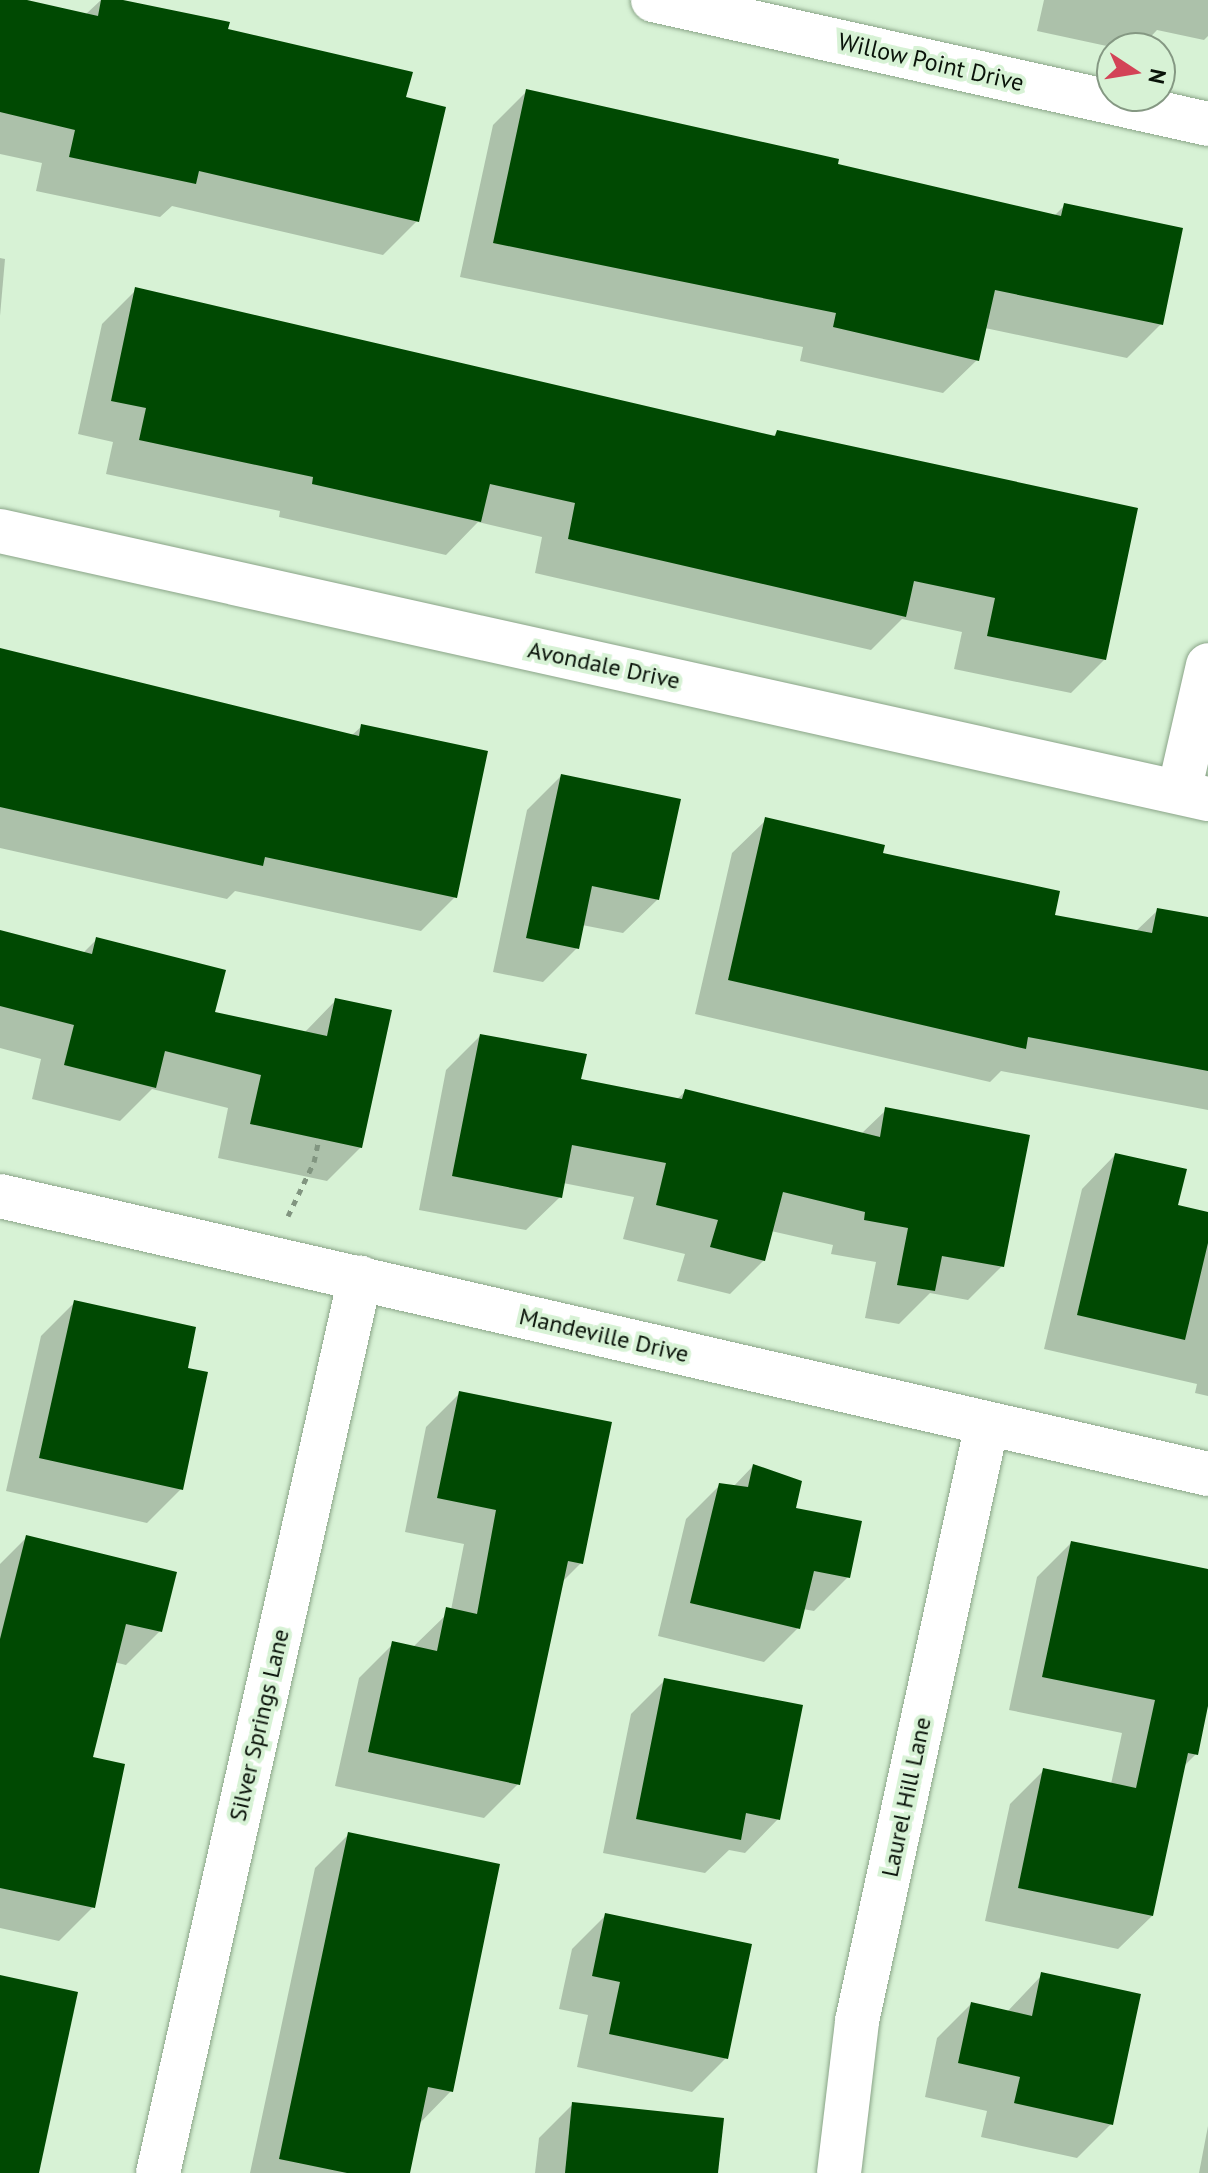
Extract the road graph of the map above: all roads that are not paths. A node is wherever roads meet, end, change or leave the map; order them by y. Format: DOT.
graph roads {
  1 [pos="665,1"];
  2 [pos="1208,124"];
  3 [pos="0,531"];
  4 [pos="1208,665"];
  5 [pos="1194,795"];
  6 [pos="0,1196"];
  7 [pos="360,1278"];
  8 [pos="987,1424"];
  9 [pos="1208,1474"];
  10 [pos="158,2173"];
  11 [pos="839,2173"];
  1 -- 2 [label="street, Willow Point Drive"];
  3 -- 5 [label="street, Avondale Drive"];
  4 -- 5 [label="street"];
  6 -- 7 [label="street, Mandeville Drive"];
  7 -- 8 [label="street, Mandeville Drive"];
  7 -- 10 [label="street, Silver Springs Lane"];
  8 -- 9 [label="street, Mandeville Drive"];
  8 -- 11 [label="street, Laurel Hill Lane"];
}
